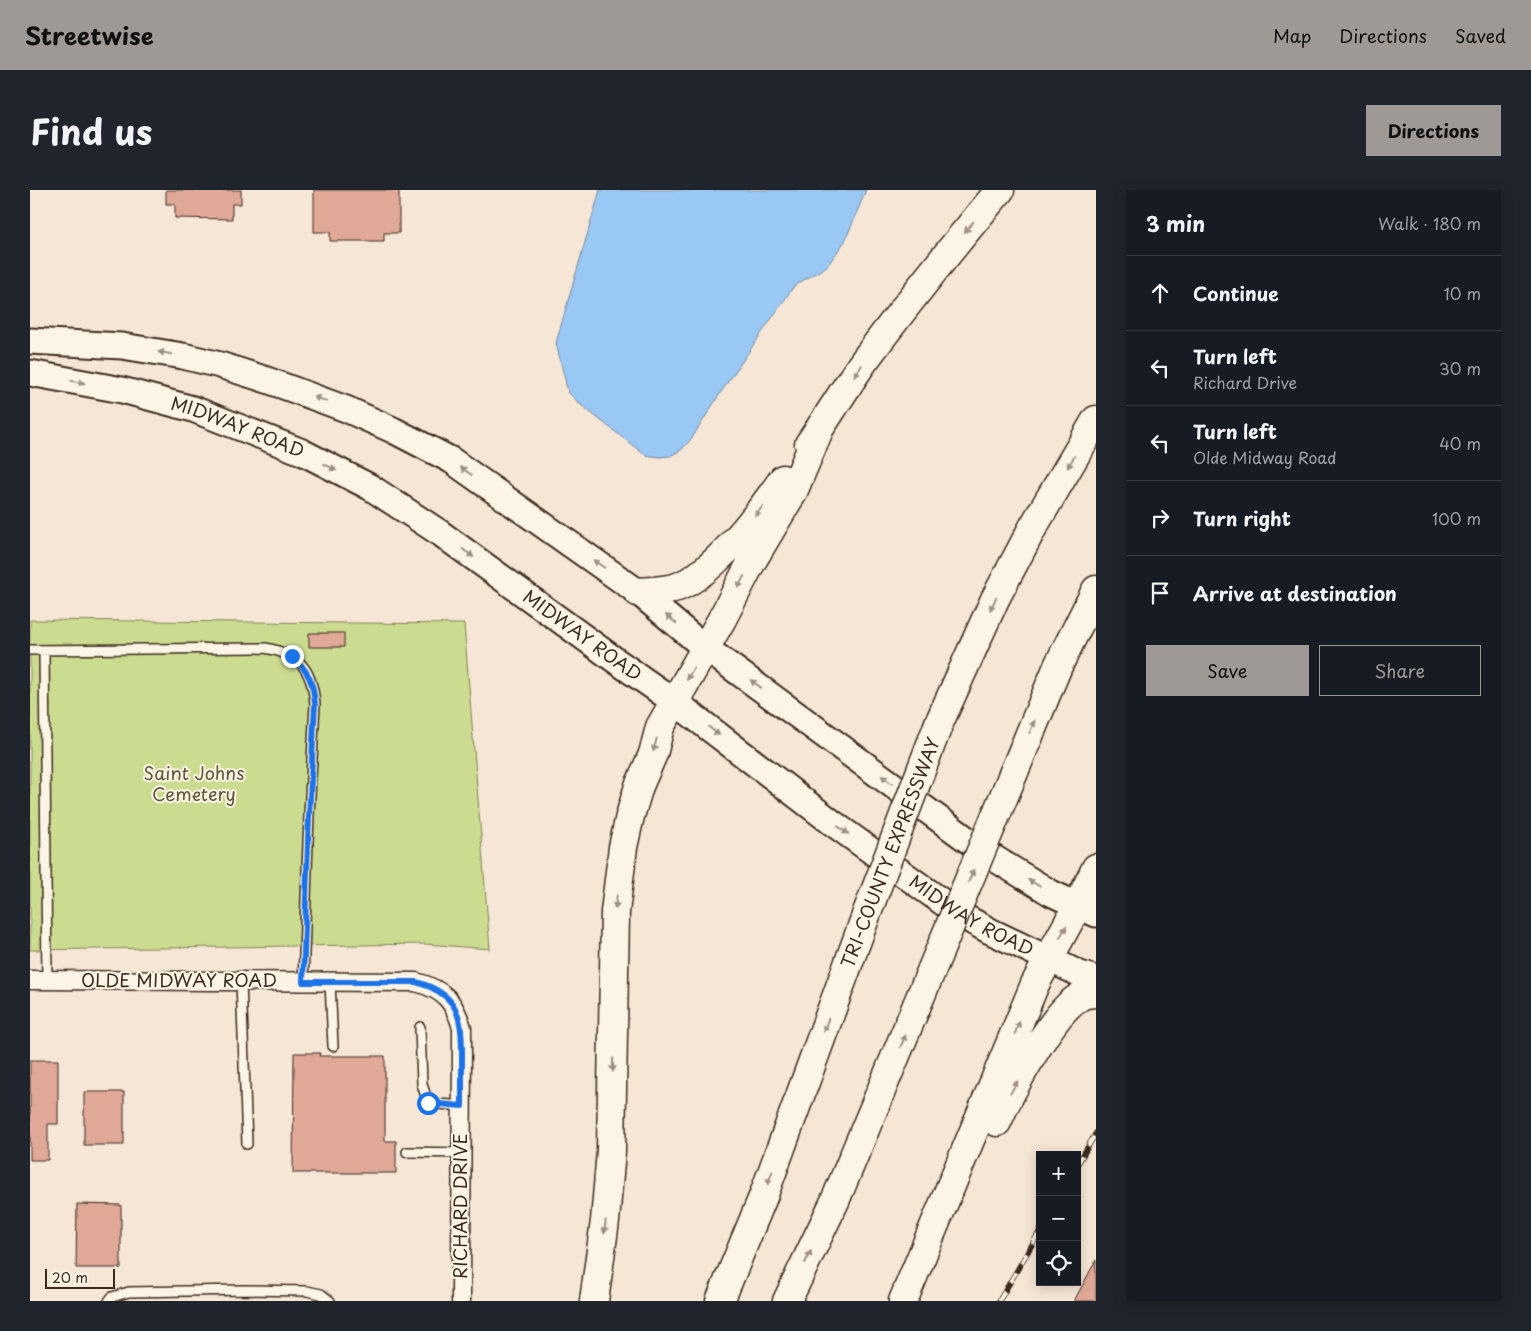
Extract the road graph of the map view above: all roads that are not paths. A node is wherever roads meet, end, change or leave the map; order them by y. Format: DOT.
graph roads {
  1 [pos="1000,190"];
  2 [pos="30,341"];
  3 [pos="30,373"];
  4 [pos="1096,420"];
  5 [pos="819,430"];
  6 [pos="1096,590"];
  7 [pos="638,592"];
  8 [pos="704,646"];
  9 [pos="30,650"];
  10 [pos="44,650"];
  11 [pos="675,702"];
  12 [pos="1096,868"];
  13 [pos="1087,910"];
  14 [pos="1049,959"];
  15 [pos="1096,979"];
  16 [pos="38,980"];
  17 [pos="241,981"];
  18 [pos="303,982"];
  19 [pos="330,982"];
  20 [pos="1096,993"];
  21 [pos="445,995"];
  22 [pos="420,1027"];
  23 [pos="333,1046"];
  24 [pos="462,1106"];
  25 [pos="247,1144"];
  26 [pos="407,1152"];
  27 [pos="462,1153"];
  28 [pos="244,1290"];
  29 [pos="907,1292"];
  30 [pos="108,1301"];
  31 [pos="243,1301"];
  32 [pos="330,1301"];
  33 [pos="461,1301"];
  34 [pos="594,1301"];
  35 [pos="720,1301"];
  36 [pos="787,1301"];
  1 -- 5 [label="highway, one-way"];
  7 -- 2 [label="main road, one-way"];
  3 -- 11 [label="main road, MIDWAY ROAD, one-way"];
  4 -- 35 [label="highway, TRI-COUNTY EXPRESSWAY, one-way, bridge"];
  5 -- 7 [label="highway, one-way"];
  5 -- 8 [label="highway, one-way"];
  36 -- 6 [label="highway, one-way, bridge"];
  8 -- 7 [label="main road, one-way"];
  8 -- 11 [label="highway, one-way"];
  13 -- 8 [label="main road, one-way"];
  9 -- 10 [label="lane"];
  10 -- 16 [label="lane"];
  10 -- 18 [label="lane"];
  11 -- 14 [label="main road, MIDWAY ROAD, one-way"];
  11 -- 34 [label="highway, one-way"];
  12 -- 13 [label="highway"];
  14 -- 13 [label="highway, one-way"];
  14 -- 15 [label="main road, MIDWAY ROAD"];
  29 -- 14 [label="highway, one-way"];
  16 -- 17 [label="street, OLDE MIDWAY ROAD"];
  17 -- 18 [label="street, OLDE MIDWAY ROAD"];
  17 -- 25 [label="lane"];
  18 -- 19 [label="street, OLDE MIDWAY ROAD"];
  19 -- 21 [label="street, OLDE MIDWAY ROAD"];
  19 -- 23 [label="lane"];
  29 -- 20 [label="highway, one-way"];
  21 -- 24 [label="street, RICHARD DRIVE"];
  22 -- 24 [label="lane"];
  24 -- 27 [label="street, RICHARD DRIVE"];
  26 -- 27 [label="lane"];
  27 -- 33 [label="street, RICHARD DRIVE"];
  28 -- 30 [label="lane"];
  28 -- 31 [label="lane"];
  28 -- 32 [label="lane"];
}
